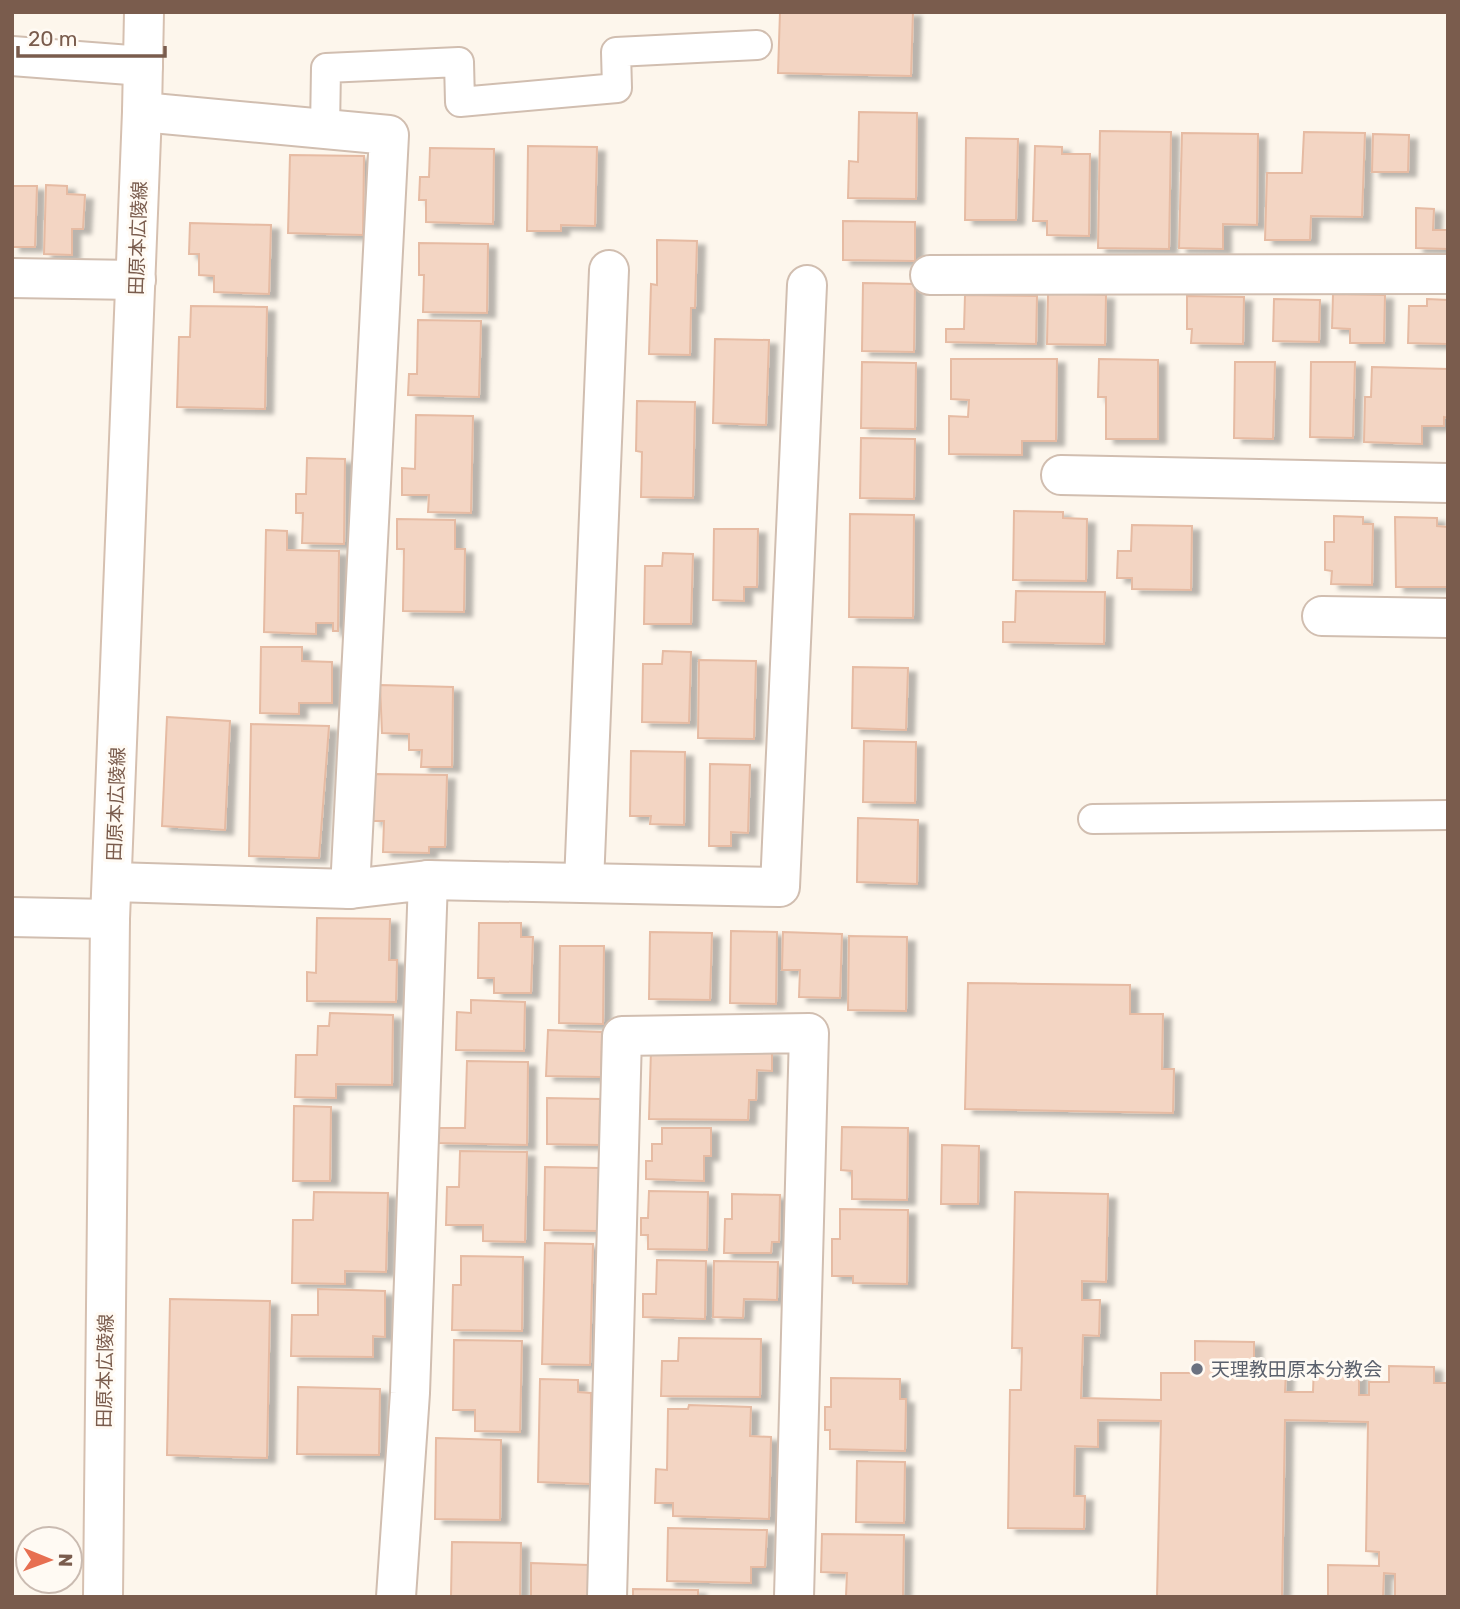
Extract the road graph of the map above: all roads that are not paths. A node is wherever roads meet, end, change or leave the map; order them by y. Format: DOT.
graph roads {
  1 [pos="144,12"];
  2 [pos="757,45"];
  3 [pos="12,56"];
  4 [pos="143,66"];
  5 [pos="142,113"];
  6 [pos="326,129"];
  7 [pos="608,270"];
  8 [pos="1448,274"];
  9 [pos="930,275"];
  10 [pos="12,278"];
  11 [pos="136,280"];
  12 [pos="807,285"];
  13 [pos="1061,475"];
  14 [pos="1448,483"];
  15 [pos="1322,616"];
  16 [pos="1448,618"];
  17 [pos="1448,815"];
  18 [pos="1093,819"];
  19 [pos="428,880"];
  20 [pos="113,882"];
  21 [pos="584,883"];
  22 [pos="350,888"];
  23 [pos="12,917"];
  24 [pos="110,919"];
  25 [pos="103,1597"];
  26 [pos="396,1597"];
  27 [pos="607,1597"];
  28 [pos="794,1597"];
  1 -- 4 [label="street, 田原本広陵線"];
  2 -- 6 [label="lane"];
  3 -- 4 [label="street"];
  4 -- 5 [label="street, 田原本広陵線"];
  5 -- 6 [label="street"];
  5 -- 11 [label="street, 田原本広陵線"];
  6 -- 22 [label="street"];
  7 -- 21 [label="street"];
  8 -- 9 [label="street"];
  10 -- 11 [label="street"];
  11 -- 20 [label="street, 田原本広陵線"];
  12 -- 21 [label="street"];
  13 -- 14 [label="street"];
  15 -- 16 [label="street"];
  17 -- 18 [label="lane"];
  19 -- 21 [label="street"];
  19 -- 22 [label="street"];
  19 -- 26 [label="street"];
  20 -- 22 [label="street"];
  20 -- 24 [label="street, 田原本広陵線"];
  23 -- 24 [label="street"];
  24 -- 25 [label="street, 田原本広陵線"];
  27 -- 28 [label="street"];
}
